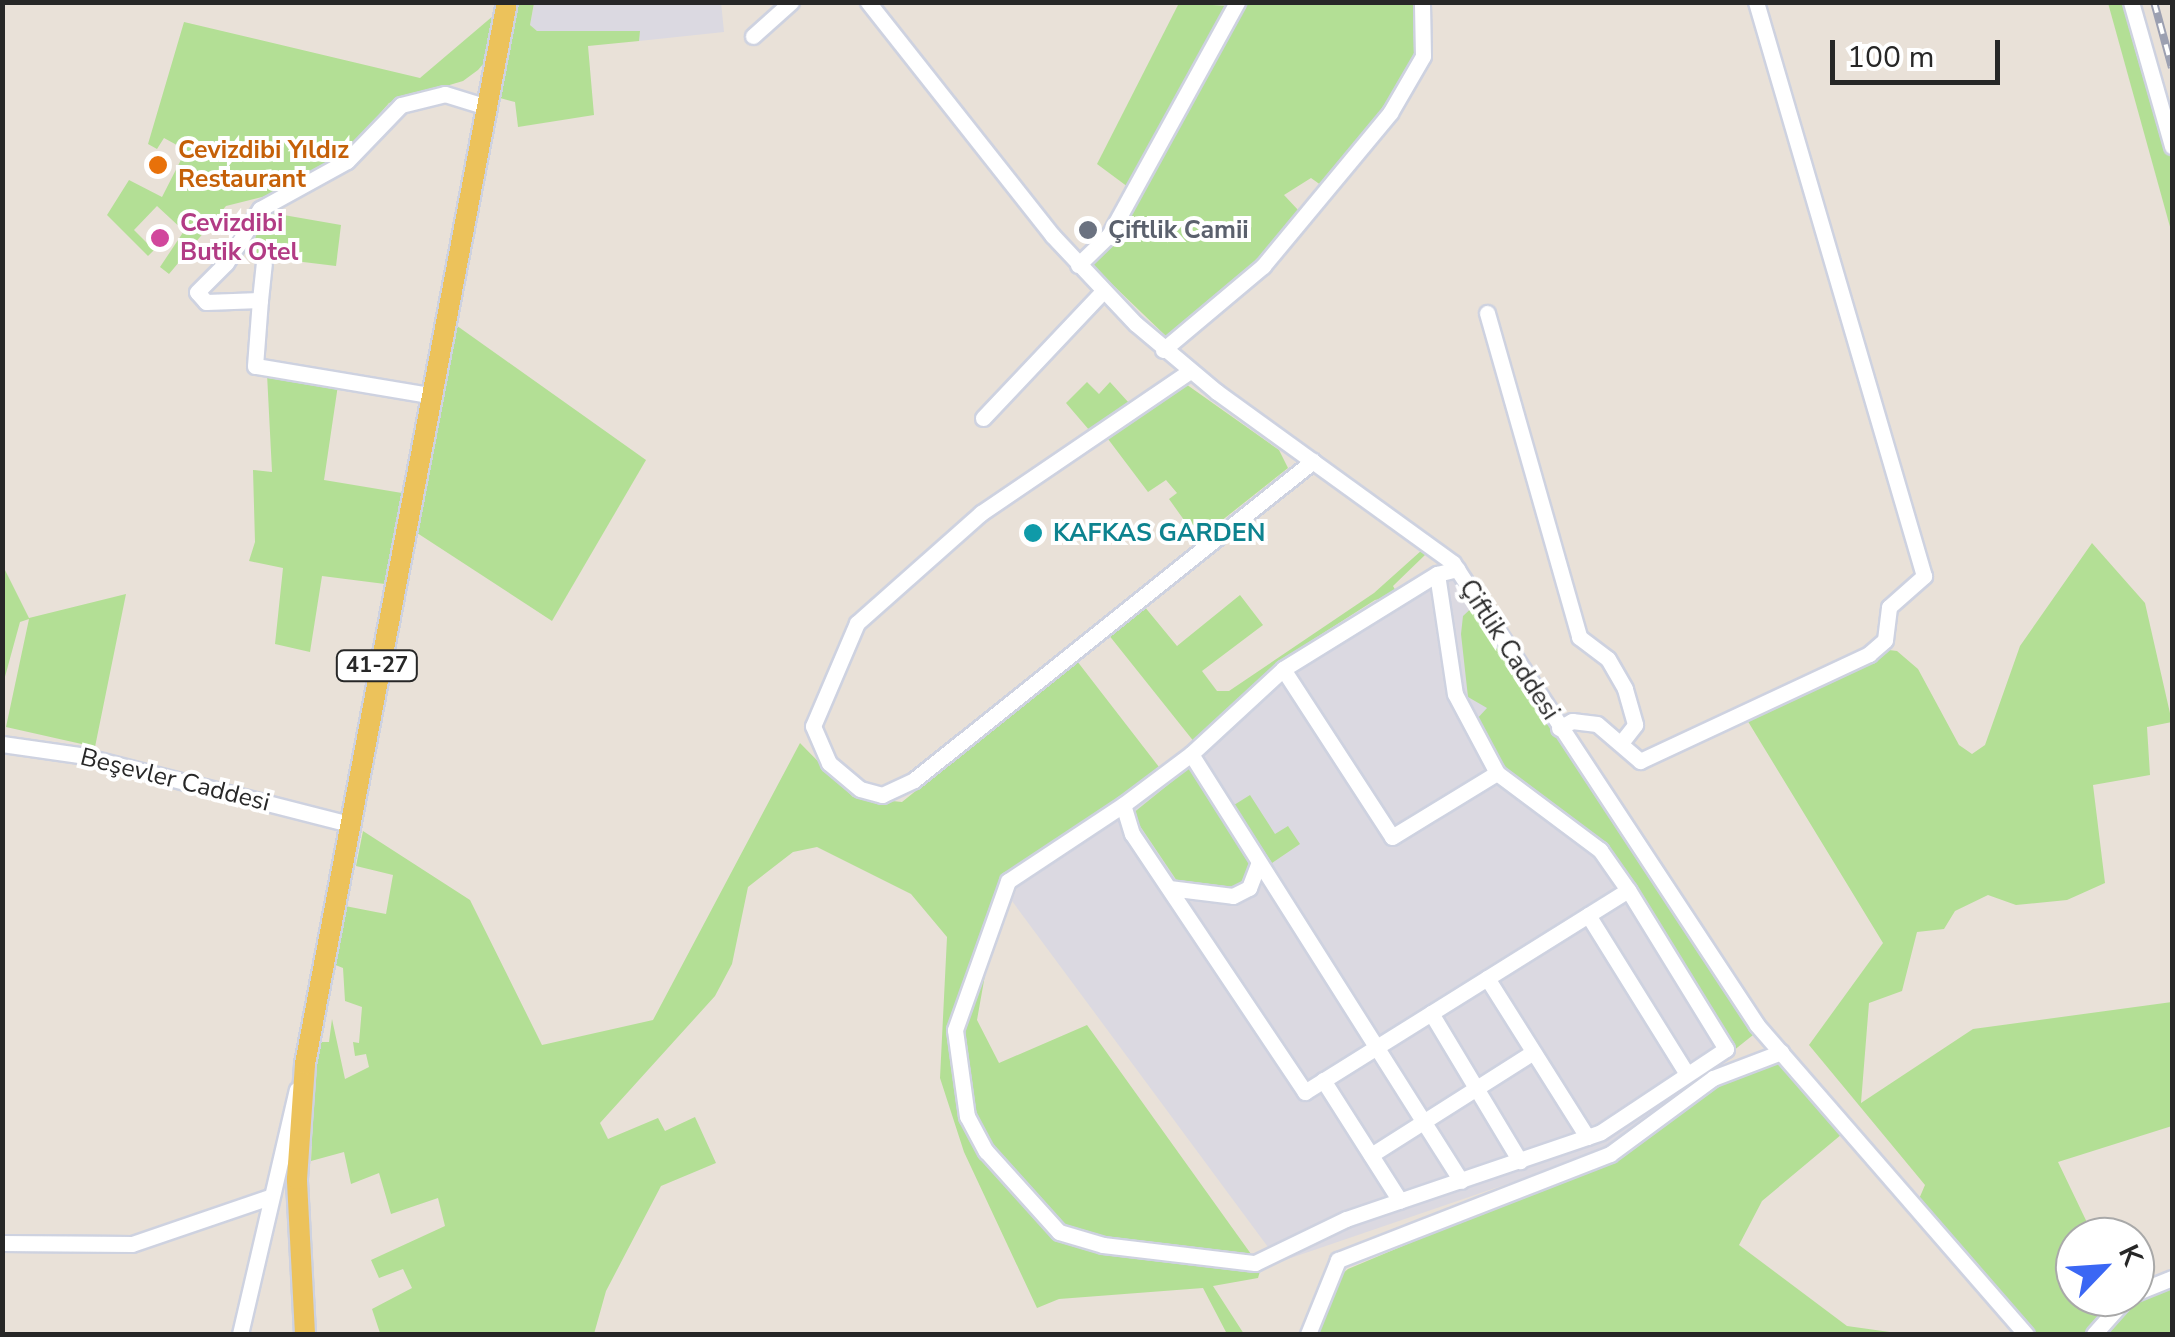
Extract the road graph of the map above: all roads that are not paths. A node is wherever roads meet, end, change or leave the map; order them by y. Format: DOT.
graph roads {
  1 [pos="507,2"];
  2 [pos="791,2"];
  3 [pos="868,2"];
  4 [pos="1237,2"];
  5 [pos="1422,2"];
  6 [pos="1756,2"];
  7 [pos="2132,2"];
  8 [pos="753,36"];
  9 [pos="487,108"];
  10 [pos="2172,146"];
  11 [pos="264,264"];
  12 [pos="1078,265"];
  13 [pos="1103,291"];
  14 [pos="260,300"];
  15 [pos="1487,313"];
  16 [pos="1164,350"];
  17 [pos="1190,371"];
  18 [pos="429,395"];
  19 [pos="983,418"];
  20 [pos="1312,461"];
  21 [pos="1458,570"];
  22 [pos="1438,574"];
  23 [pos="1283,669"];
  24 [pos="1559,728"];
  25 [pos="2,744"];
  26 [pos="1621,744"];
  27 [pos="1191,754"];
  28 [pos="1498,773"];
  29 [pos="1122,805"];
  30 [pos="346,823"];
  31 [pos="1258,864"];
  32 [pos="1170,888"];
  33 [pos="1628,890"];
  34 [pos="1588,914"];
  35 [pos="1486,978"];
  36 [pos="1431,1013"];
  37 [pos="1375,1048"];
  38 [pos="1533,1052"];
  39 [pos="1781,1052"];
  40 [pos="305,1064"];
  41 [pos="1687,1074"];
  42 [pos="1323,1080"];
  43 [pos="1476,1088"];
  44 [pos="1423,1122"];
  45 [pos="1587,1137"];
  46 [pos="1371,1155"];
  47 [pos="1520,1161"];
  48 [pos="1461,1181"];
  49 [pos="269,1197"];
  50 [pos="1400,1201"];
  51 [pos="2,1243"];
  52 [pos="240,1334"];
  53 [pos="305,1334"];
  54 [pos="1308,1334"];
  55 [pos="2026,1334"];
  1 -- 9 [label="main road, 41-27"];
  2 -- 8 [label="street"];
  3 -- 12 [label="street, Çiftlik Caddesi"];
  4 -- 12 [label="street"];
  5 -- 16 [label="street"];
  6 -- 26 [label="street"];
  7 -- 10 [label="street"];
  9 -- 14 [label="street"];
  9 -- 18 [label="main road, 41-27"];
  11 -- 14 [label="street"];
  12 -- 13 [label="street, Çiftlik Caddesi"];
  13 -- 16 [label="street, Çiftlik Caddesi"];
  13 -- 19 [label="street"];
  14 -- 18 [label="street"];
  15 -- 26 [label="street"];
  16 -- 17 [label="street, Çiftlik Caddesi"];
  17 -- 20 [label="street, Çiftlik Caddesi"];
  17 -- 20 [label="street"];
  18 -- 30 [label="main road, 41-27"];
  20 -- 21 [label="street, Çiftlik Caddesi"];
  21 -- 22 [label="street"];
  21 -- 24 [label="street, Çiftlik Caddesi"];
  22 -- 23 [label="street"];
  22 -- 28 [label="street"];
  23 -- 27 [label="street"];
  23 -- 28 [label="street"];
  24 -- 26 [label="street"];
  24 -- 39 [label="street, Çiftlik Caddesi"];
  25 -- 30 [label="street, Beşevler Caddesi"];
  27 -- 29 [label="street"];
  27 -- 31 [label="street"];
  28 -- 33 [label="street"];
  29 -- 32 [label="street"];
  29 -- 50 [label="street"];
  30 -- 40 [label="main road, 41-27"];
  31 -- 32 [label="street"];
  31 -- 37 [label="street"];
  32 -- 42 [label="street"];
  33 -- 34 [label="street"];
  33 -- 41 [label="street"];
  34 -- 35 [label="street"];
  34 -- 41 [label="street"];
  35 -- 36 [label="street"];
  35 -- 38 [label="street"];
  36 -- 37 [label="street"];
  36 -- 43 [label="street"];
  37 -- 42 [label="street"];
  37 -- 44 [label="street"];
  38 -- 43 [label="street"];
  38 -- 45 [label="street"];
  39 -- 54 [label="street"];
  39 -- 55 [label="street, Çiftlik Caddesi"];
  40 -- 49 [label="street"];
  40 -- 53 [label="main road, 41-27"];
  41 -- 45 [label="street"];
  42 -- 46 [label="street"];
  43 -- 44 [label="street"];
  43 -- 47 [label="street"];
  44 -- 46 [label="street"];
  44 -- 48 [label="street"];
  45 -- 47 [label="street"];
  46 -- 50 [label="street"];
  47 -- 48 [label="street"];
  48 -- 50 [label="street"];
  49 -- 51 [label="street"];
  49 -- 52 [label="street"];
}
